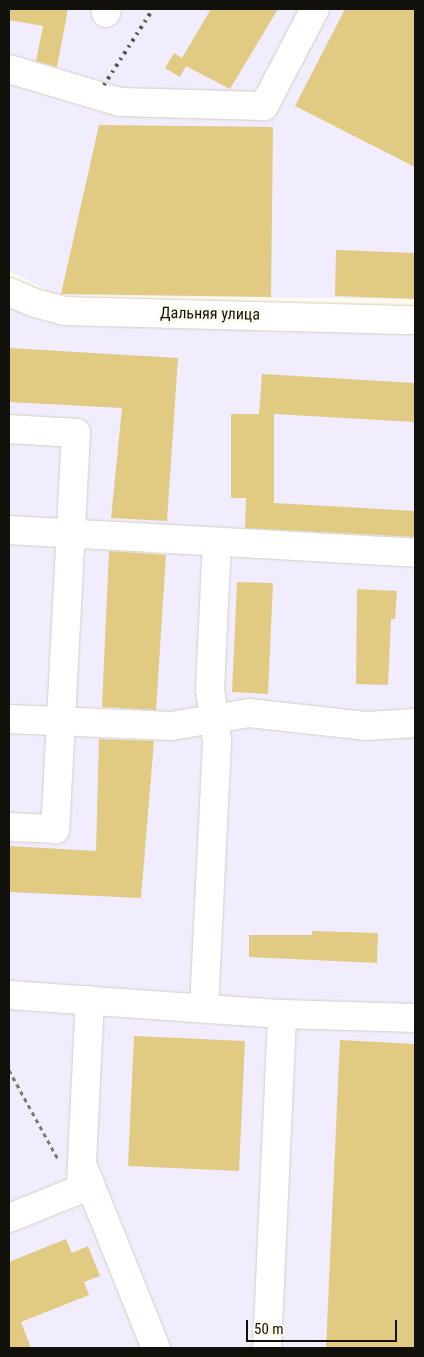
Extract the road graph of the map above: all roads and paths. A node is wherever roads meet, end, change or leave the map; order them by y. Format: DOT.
graph roads {
  1 [pos="315,9"];
  2 [pos="9,70"];
  3 [pos="9,292"];
  4 [pos="415,320"];
  5 [pos="9,429"];
  6 [pos="9,530"];
  7 [pos="71,533"];
  8 [pos="217,542"];
  9 [pos="415,553"];
  10 [pos="214,718"];
  11 [pos="9,719"];
  12 [pos="61,722"];
  13 [pos="415,723"];
  14 [pos="9,827"];
  15 [pos="9,995"];
  16 [pos="90,1000"];
  17 [pos="204,1008"];
  18 [pos="282,1014"];
  19 [pos="415,1018"];
  20 [pos="9,1070"];
  21 [pos="85,1180"];
  22 [pos="9,1218"];
  23 [pos="156,1348"];
  24 [pos="267,1348"];
  1 -- 2 [label="street"];
  3 -- 4 [label="street, Дальняя улица"];
  5 -- 7 [label="street"];
  6 -- 7 [label="street"];
  7 -- 8 [label="street"];
  7 -- 12 [label="street"];
  8 -- 9 [label="street"];
  8 -- 10 [label="street"];
  10 -- 12 [label="street"];
  10 -- 13 [label="street"];
  10 -- 17 [label="street"];
  11 -- 12 [label="street"];
  12 -- 14 [label="street"];
  15 -- 16 [label="street"];
  16 -- 17 [label="street"];
  16 -- 21 [label="street"];
  17 -- 18 [label="street"];
  18 -- 19 [label="street"];
  18 -- 24 [label="street"];
  20 -- 21 [label="path"];
  21 -- 22 [label="street"];
  21 -- 23 [label="street"];
}
